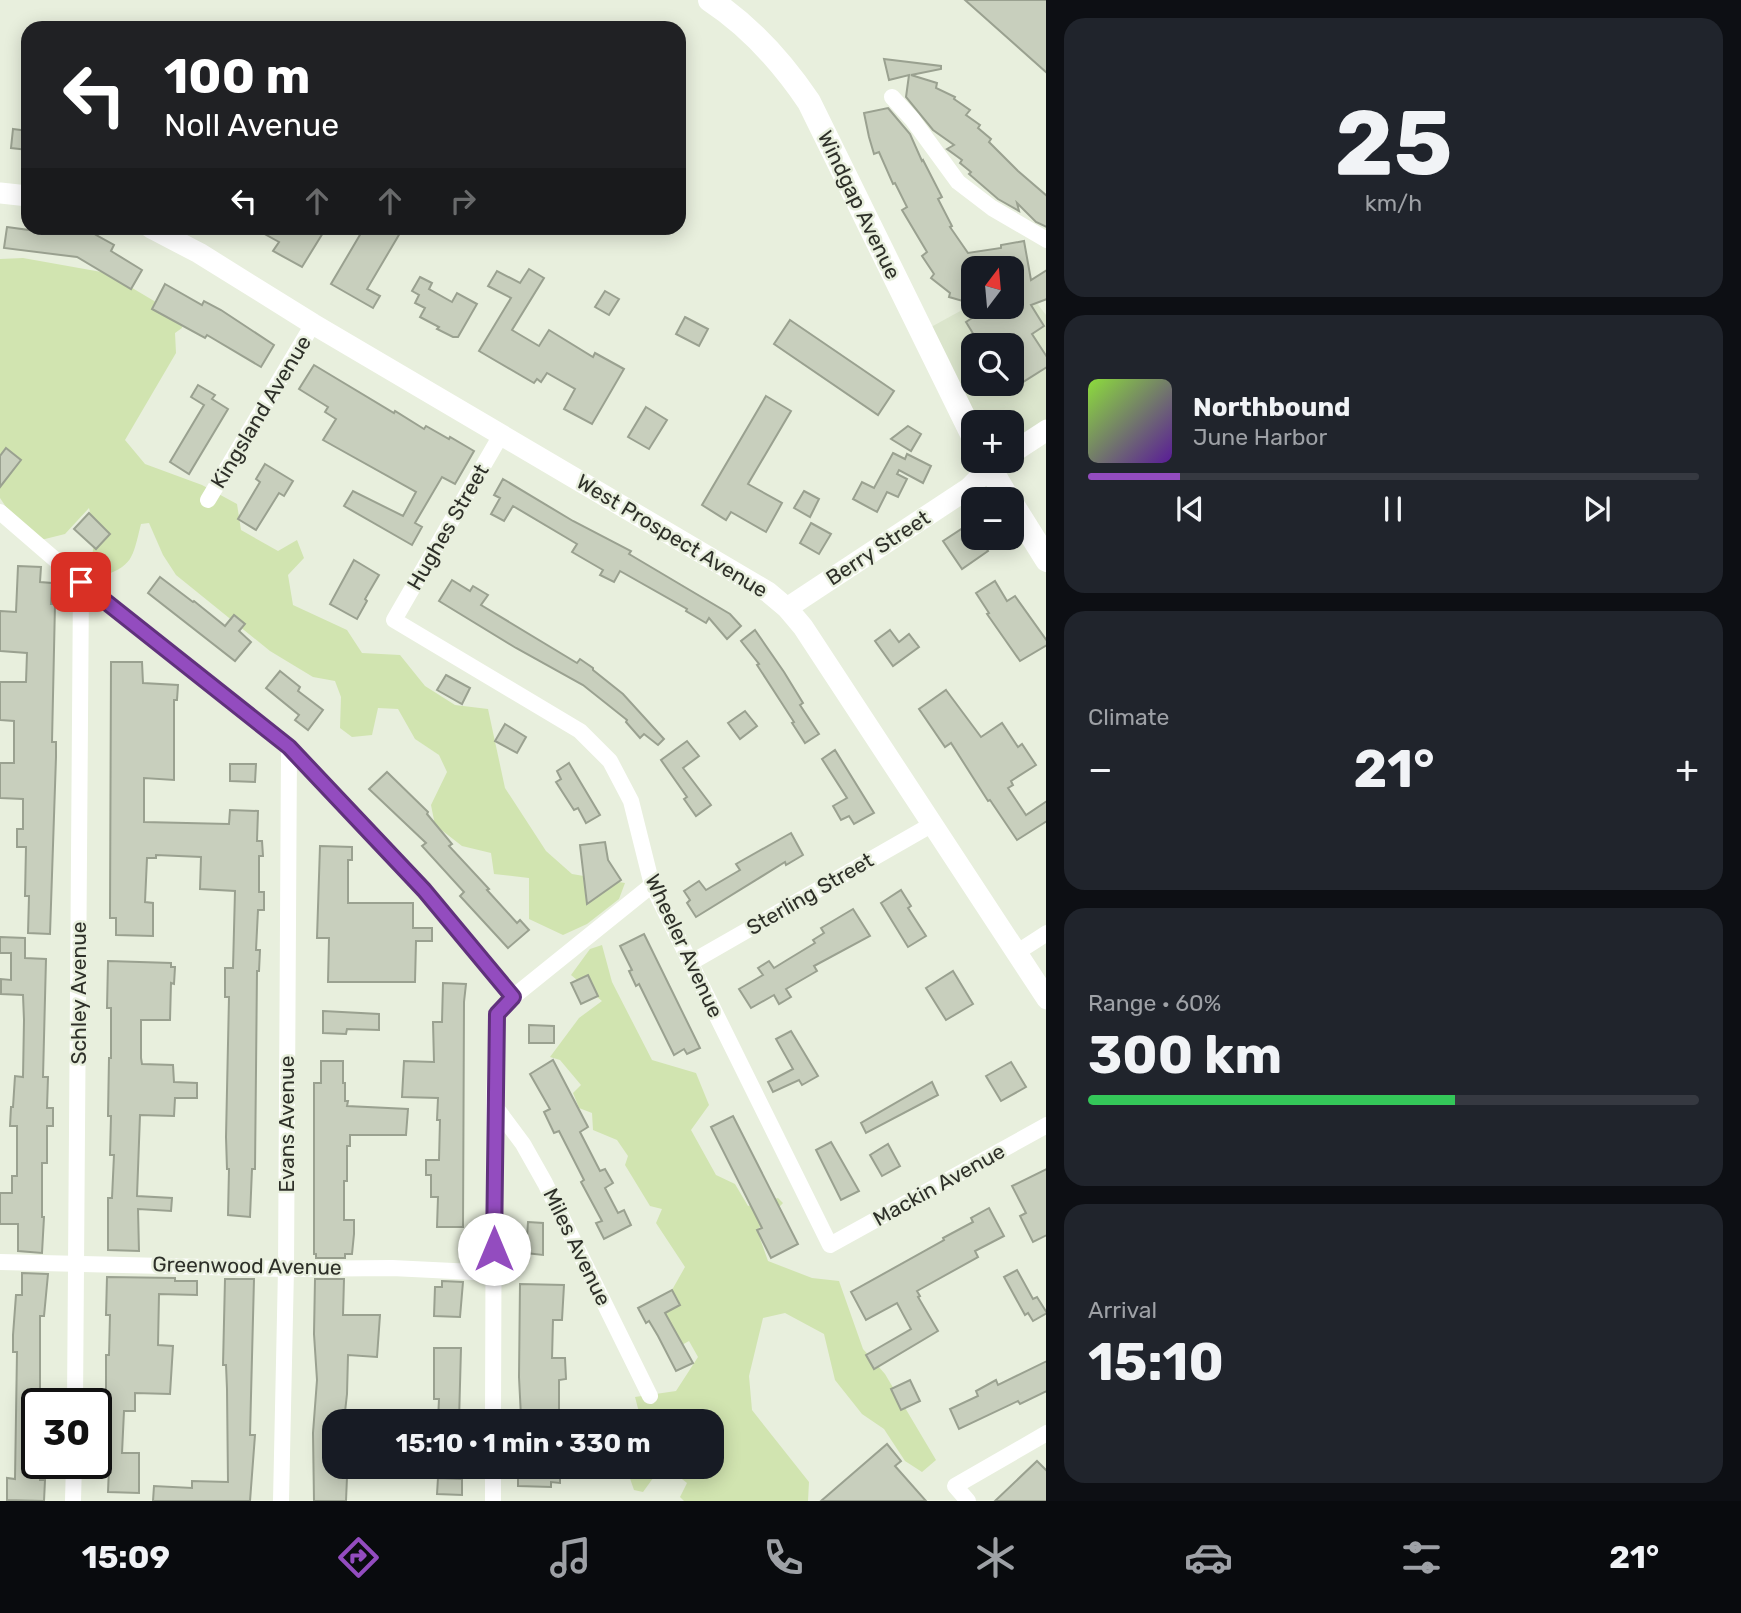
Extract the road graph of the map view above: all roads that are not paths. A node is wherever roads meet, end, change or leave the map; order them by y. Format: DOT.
graph roads {
  1 [pos="710,0"];
  2 [pos="892,97"];
  3 [pos="0,193"];
  4 [pos="21,195"];
  5 [pos="164,235"];
  6 [pos="1046,240"];
  7 [pos="313,324"];
  8 [pos="961,412"];
  9 [pos="1046,430"];
  10 [pos="501,435"];
  11 [pos="1024,445"];
  12 [pos="983,473"];
  13 [pos="208,500"];
  14 [pos="0,512"];
  15 [pos="1024,524"];
  16 [pos="1046,560"];
  17 [pos="81,582"];
  18 [pos="787,608"];
  19 [pos="394,620"];
  20 [pos="289,747"];
  21 [pos="931,825"];
  22 [pos="652,885"];
  23 [pos="1046,933"];
  24 [pos="1016,953"];
  25 [pos="690,963"];
  26 [pos="513,997"];
  27 [pos="1046,999"];
  28 [pos="494,1105"];
  29 [pos="1046,1125"];
  30 [pos="830,1245"];
  31 [pos="0,1262"];
  32 [pos="77,1262"];
  33 [pos="286,1269"];
  34 [pos="494,1273"];
  35 [pos="75,1388"];
  36 [pos="650,1396"];
  37 [pos="493,1409"];
  38 [pos="1046,1433"];
  39 [pos="74,1479"];
  40 [pos="493,1479"];
  41 [pos="73,1501"];
  42 [pos="281,1501"];
  43 [pos="492,1501"];
  44 [pos="968,1501"];
  1 -- 8 [label="main road, Windgap Avenue"];
  2 -- 6 [label="street"];
  3 -- 4 [label="street"];
  5 -- 7 [label="street, West Prospect Avenue"];
  7 -- 10 [label="street, West Prospect Avenue"];
  7 -- 13 [label="street, Kingsland Avenue"];
  9 -- 11 [label="street"];
  10 -- 18 [label="street, West Prospect Avenue"];
  10 -- 19 [label="street, Hughes Street"];
  12 -- 18 [label="street, Berry Street"];
  14 -- 17 [label="street"];
  15 -- 16 [label="main road"];
  17 -- 20 [label="street"];
  17 -- 32 [label="street, Schley Avenue"];
  18 -- 21 [label="street, West Prospect Avenue"];
  19 -- 22 [label="street, Wheeler Avenue"];
  20 -- 26 [label="street"];
  20 -- 33 [label="street, Evans Avenue"];
  21 -- 24 [label="street, West Prospect Avenue"];
  21 -- 25 [label="street, Sterling Street"];
  22 -- 25 [label="street, Wheeler Avenue"];
  22 -- 26 [label="street"];
  23 -- 24 [label="street"];
  24 -- 27 [label="street, West Prospect Avenue"];
  25 -- 30 [label="street, Wheeler Avenue"];
  26 -- 28 [label="street"];
  28 -- 34 [label="street"];
  28 -- 36 [label="street, Miles Avenue"];
  29 -- 30 [label="street, Mackin Avenue"];
  31 -- 32 [label="street, Greenwood Avenue"];
  32 -- 33 [label="street, Greenwood Avenue"];
  32 -- 35 [label="street, Schley Avenue"];
  33 -- 34 [label="street, Greenwood Avenue"];
  33 -- 42 [label="street, Evans Avenue"];
  34 -- 37 [label="street"];
  38 -- 44 [label="street"];
  39 -- 41 [label="street"];
  40 -- 43 [label="street"];
}
